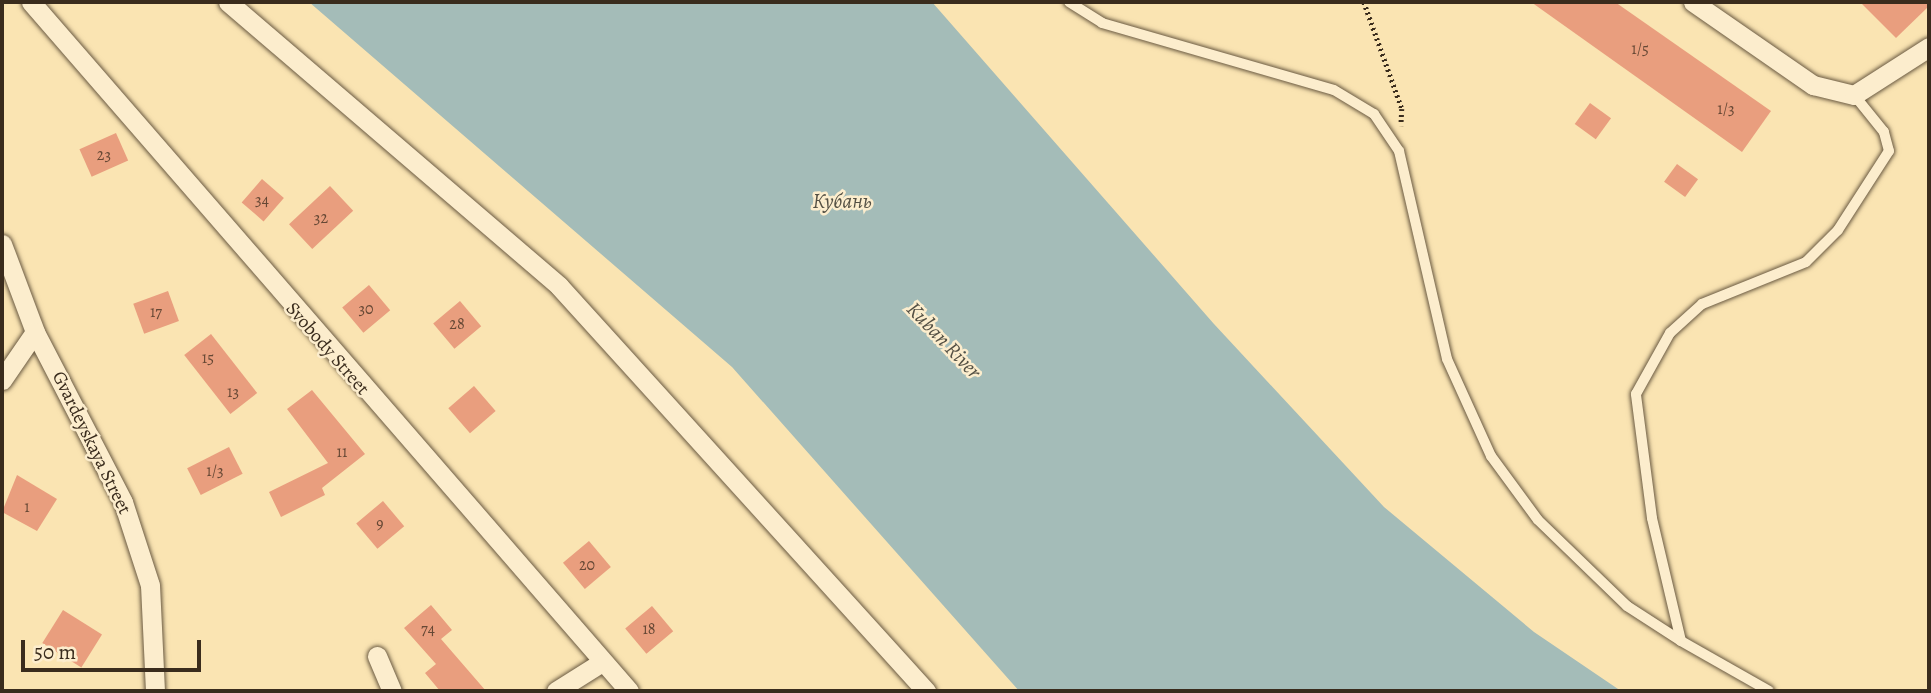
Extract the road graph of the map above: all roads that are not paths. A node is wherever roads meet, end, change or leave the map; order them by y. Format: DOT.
graph roads {
  1 [pos="31,2"];
  2 [pos="228,2"];
  3 [pos="1069,2"];
  4 [pos="1693,2"];
  5 [pos="1929,47"];
  6 [pos="1854,94"];
  7 [pos="2,244"];
  8 [pos="35,332"];
  9 [pos="2,380"];
  10 [pos="1681,641"];
  11 [pos="377,656"];
  12 [pos="602,662"];
  13 [pos="155,691"];
  14 [pos="392,691"];
  15 [pos="556,691"];
  16 [pos="629,691"];
  17 [pos="926,691"];
  18 [pos="1769,691"];
  1 -- 12 [label="street, Svobody Street"];
  2 -- 17 [label="street"];
  3 -- 10 [label="lane"];
  4 -- 6 [label="street"];
  5 -- 6 [label="street"];
  6 -- 10 [label="lane"];
  7 -- 8 [label="street, Gvardeyskaya Street"];
  8 -- 9 [label="street"];
  8 -- 13 [label="street, Gvardeyskaya Street"];
  10 -- 18 [label="lane"];
  11 -- 14 [label="street"];
  12 -- 15 [label="street"];
  12 -- 16 [label="street, Svobody Street"];
}
